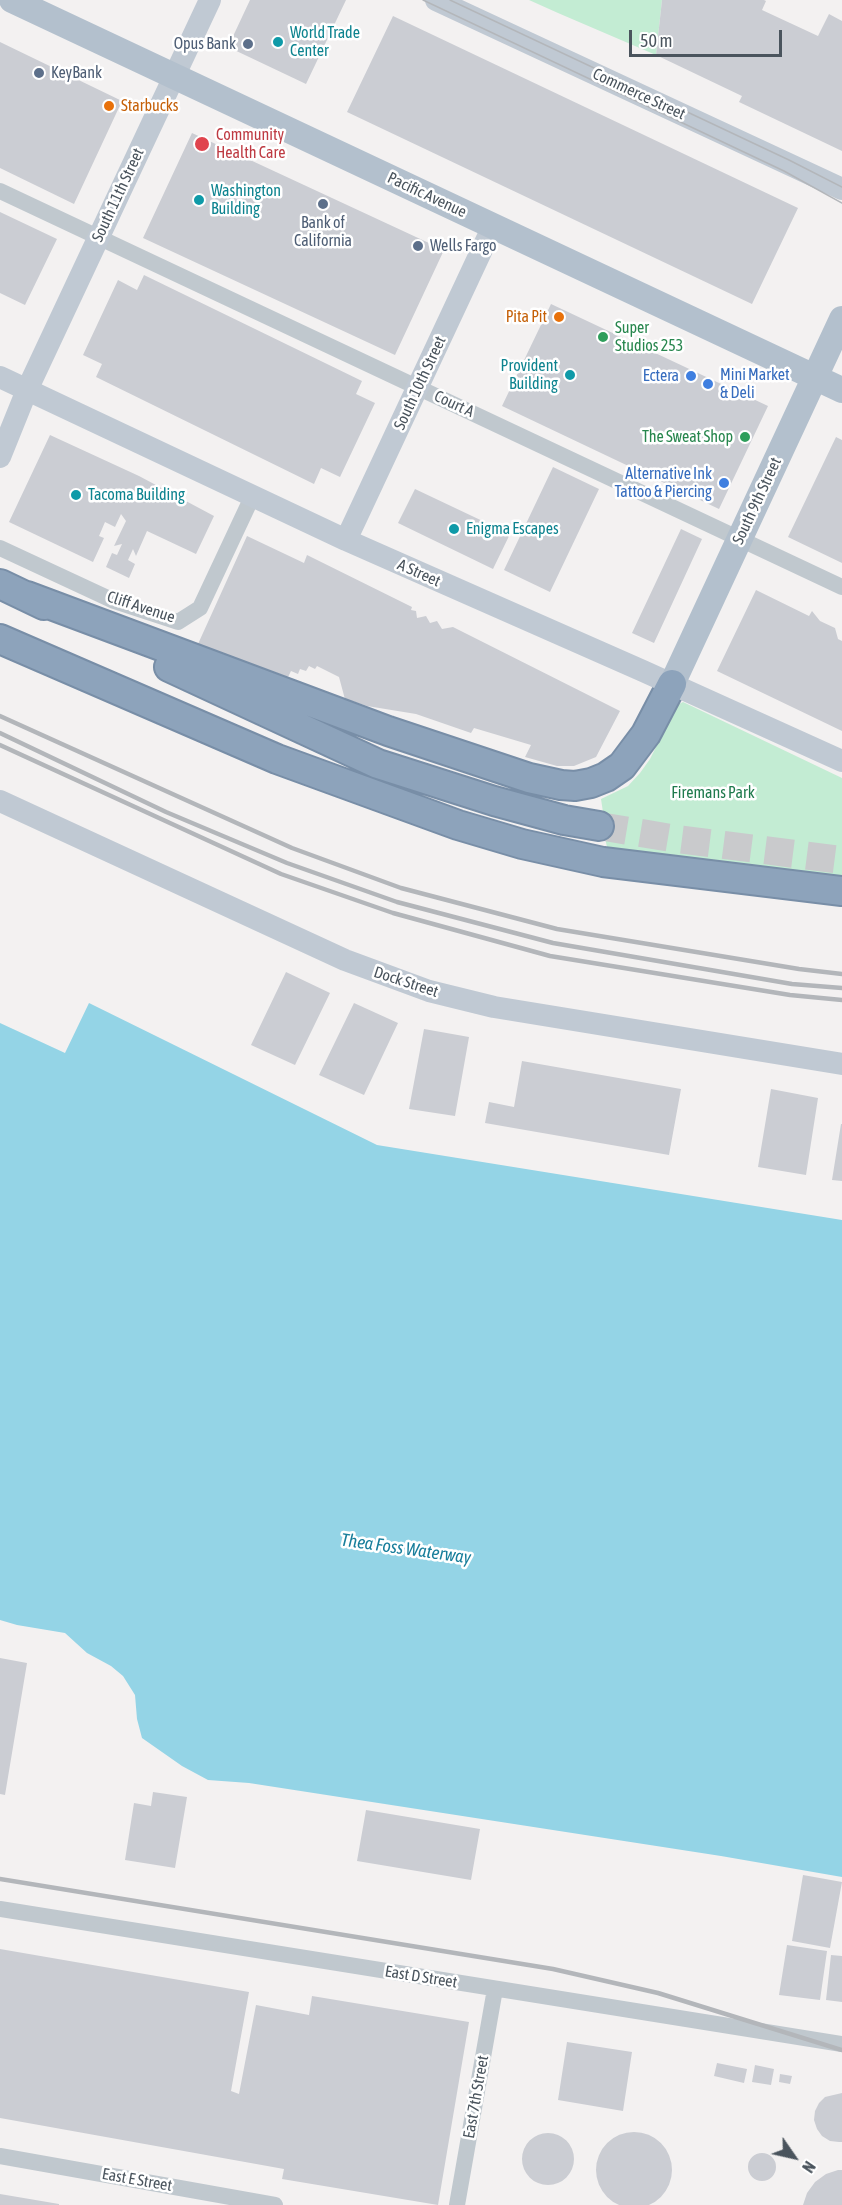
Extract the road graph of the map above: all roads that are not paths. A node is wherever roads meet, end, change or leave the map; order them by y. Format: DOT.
graph roads {
  1 [pos="12,0"];
  2 [pos="210,0"];
  3 [pos="436,0"];
  4 [pos="174,76"];
  5 [pos="842,189"];
  6 [pos="0,191"];
  7 [pos="493,226"];
  8 [pos="98,237"];
  9 [pos="842,319"];
  10 [pos="814,377"];
  11 [pos="0,378"];
  12 [pos="418,387"];
  13 [pos="27,390"];
  14 [pos="842,390"];
  15 [pos="0,457"];
  16 [pos="253,495"];
  17 [pos="739,538"];
  18 [pos="346,540"];
  19 [pos="0,548"];
  20 [pos="0,584"];
  21 [pos="842,587"];
  22 [pos="27,596"];
  23 [pos="0,639"];
  24 [pos="672,684"];
  25 [pos="842,761"];
  26 [pos="0,801"];
  27 [pos="599,826"];
  28 [pos="842,891"];
  29 [pos="842,1064"];
  30 [pos="0,1909"];
  31 [pos="495,1989"];
  32 [pos="842,2044"];
  33 [pos="0,2156"];
  34 [pos="275,2205"];
  35 [pos="457,2205"];
  1 -- 4 [label="main road, Pacific Avenue"];
  2 -- 4 [label="street, South 11th Street"];
  3 -- 5 [label="street, Commerce Street"];
  4 -- 7 [label="main road, Pacific Avenue"];
  4 -- 8 [label="street, South 11th Street"];
  6 -- 8 [label="street, Court A"];
  7 -- 10 [label="main road, Pacific Avenue"];
  7 -- 12 [label="street, South 10th Street"];
  8 -- 12 [label="street, Court A"];
  8 -- 13 [label="street, South 11th Street"];
  9 -- 10 [label="main road, South 9th Street"];
  10 -- 14 [label="main road, Pacific Avenue"];
  10 -- 17 [label="main road, South 9th Street"];
  11 -- 13 [label="street, A Street"];
  12 -- 17 [label="street, Court A"];
  12 -- 18 [label="street, South 10th Street"];
  13 -- 15 [label="street, South 11th Street"];
  13 -- 16 [label="street, A Street"];
  16 -- 18 [label="street, A Street"];
  16 -- 19 [label="street, Cliff Avenue"];
  17 -- 21 [label="street, Court A"];
  17 -- 24 [label="main road, South 9th Street"];
  18 -- 24 [label="street, A Street"];
  20 -- 22 [label="highway"];
  22 -- 24 [label="highway"];
  22 -- 27 [label="highway"];
  23 -- 28 [label="highway"];
  24 -- 25 [label="street, A Street"];
  26 -- 29 [label="street, Dock Street"];
  30 -- 31 [label="street, East D Street"];
  31 -- 32 [label="street, East D Street"];
  31 -- 35 [label="street, East 7th Street"];
  33 -- 34 [label="street, East E Street"];
}
